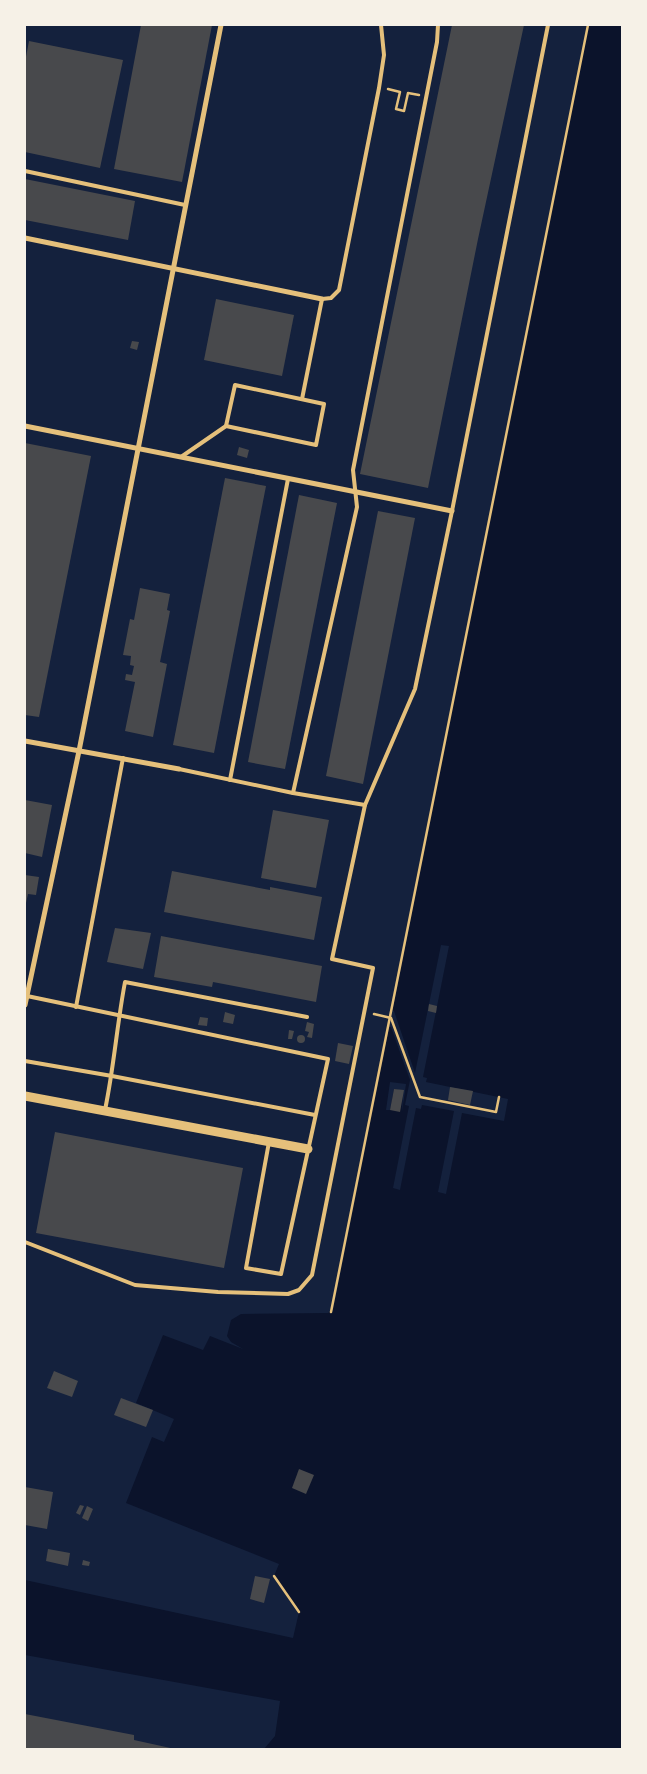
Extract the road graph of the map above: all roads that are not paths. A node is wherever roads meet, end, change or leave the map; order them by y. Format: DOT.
graph roads {
  1 [pos="221,25"];
  2 [pos="381,25"];
  3 [pos="438,25"];
  4 [pos="548,25"];
  5 [pos="25,171"];
  6 [pos="185,205"];
  7 [pos="25,238"];
  8 [pos="173,268"];
  9 [pos="322,299"];
  10 [pos="302,399"];
  11 [pos="25,426"];
  12 [pos="226,426"];
  13 [pos="136,448"];
  14 [pos="181,457"];
  15 [pos="288,479"];
  16 [pos="355,491"];
  17 [pos="452,511"];
  18 [pos="25,741"];
  19 [pos="79,751"];
  20 [pos="123,758"];
  21 [pos="180,769"];
  22 [pos="230,780"];
  23 [pos="293,793"];
  24 [pos="365,805"];
  25 [pos="27,996"];
  26 [pos="25,1005"];
  27 [pos="76,1007"];
  28 [pos="118,1016"];
  29 [pos="307,1017"];
  30 [pos="25,1062"];
  31 [pos="112,1076"];
  32 [pos="25,1096"];
  33 [pos="104,1110"];
  34 [pos="315,1116"];
  35 [pos="269,1142"];
  36 [pos="308,1149"];
  37 [pos="25,1242"];
  1 -- 6 [label="street"];
  2 -- 9 [label="lane"];
  3 -- 16 [label="lane"];
  4 -- 17 [label="lane"];
  5 -- 6 [label="lane"];
  6 -- 8 [label="street"];
  7 -- 8 [label="street"];
  8 -- 9 [label="street"];
  8 -- 13 [label="street"];
  9 -- 10 [label="lane"];
  10 -- 12 [label="lane"];
  10 -- 12 [label="lane"];
  11 -- 13 [label="street"];
  12 -- 14 [label="lane"];
  13 -- 14 [label="street"];
  13 -- 19 [label="street"];
  14 -- 15 [label="street"];
  15 -- 16 [label="street"];
  15 -- 22 [label="lane"];
  16 -- 17 [label="street"];
  16 -- 23 [label="lane"];
  17 -- 24 [label="lane"];
  18 -- 19 [label="street"];
  19 -- 20 [label="street"];
  19 -- 25 [label="street"];
  20 -- 21 [label="street"];
  20 -- 27 [label="lane"];
  21 -- 22 [label="lane"];
  22 -- 23 [label="lane"];
  23 -- 24 [label="lane"];
  24 -- 37 [label="lane"];
  25 -- 26 [label="street"];
  25 -- 27 [label="lane"];
  27 -- 28 [label="lane"];
  28 -- 29 [label="lane"];
  28 -- 31 [label="lane"];
  28 -- 34 [label="lane"];
  30 -- 31 [label="lane"];
  31 -- 33 [label="lane"];
  31 -- 34 [label="lane"];
  32 -- 33 [label="street"];
  33 -- 35 [label="street"];
  34 -- 36 [label="lane"];
  35 -- 36 [label="street"];
  35 -- 36 [label="lane"];
}
